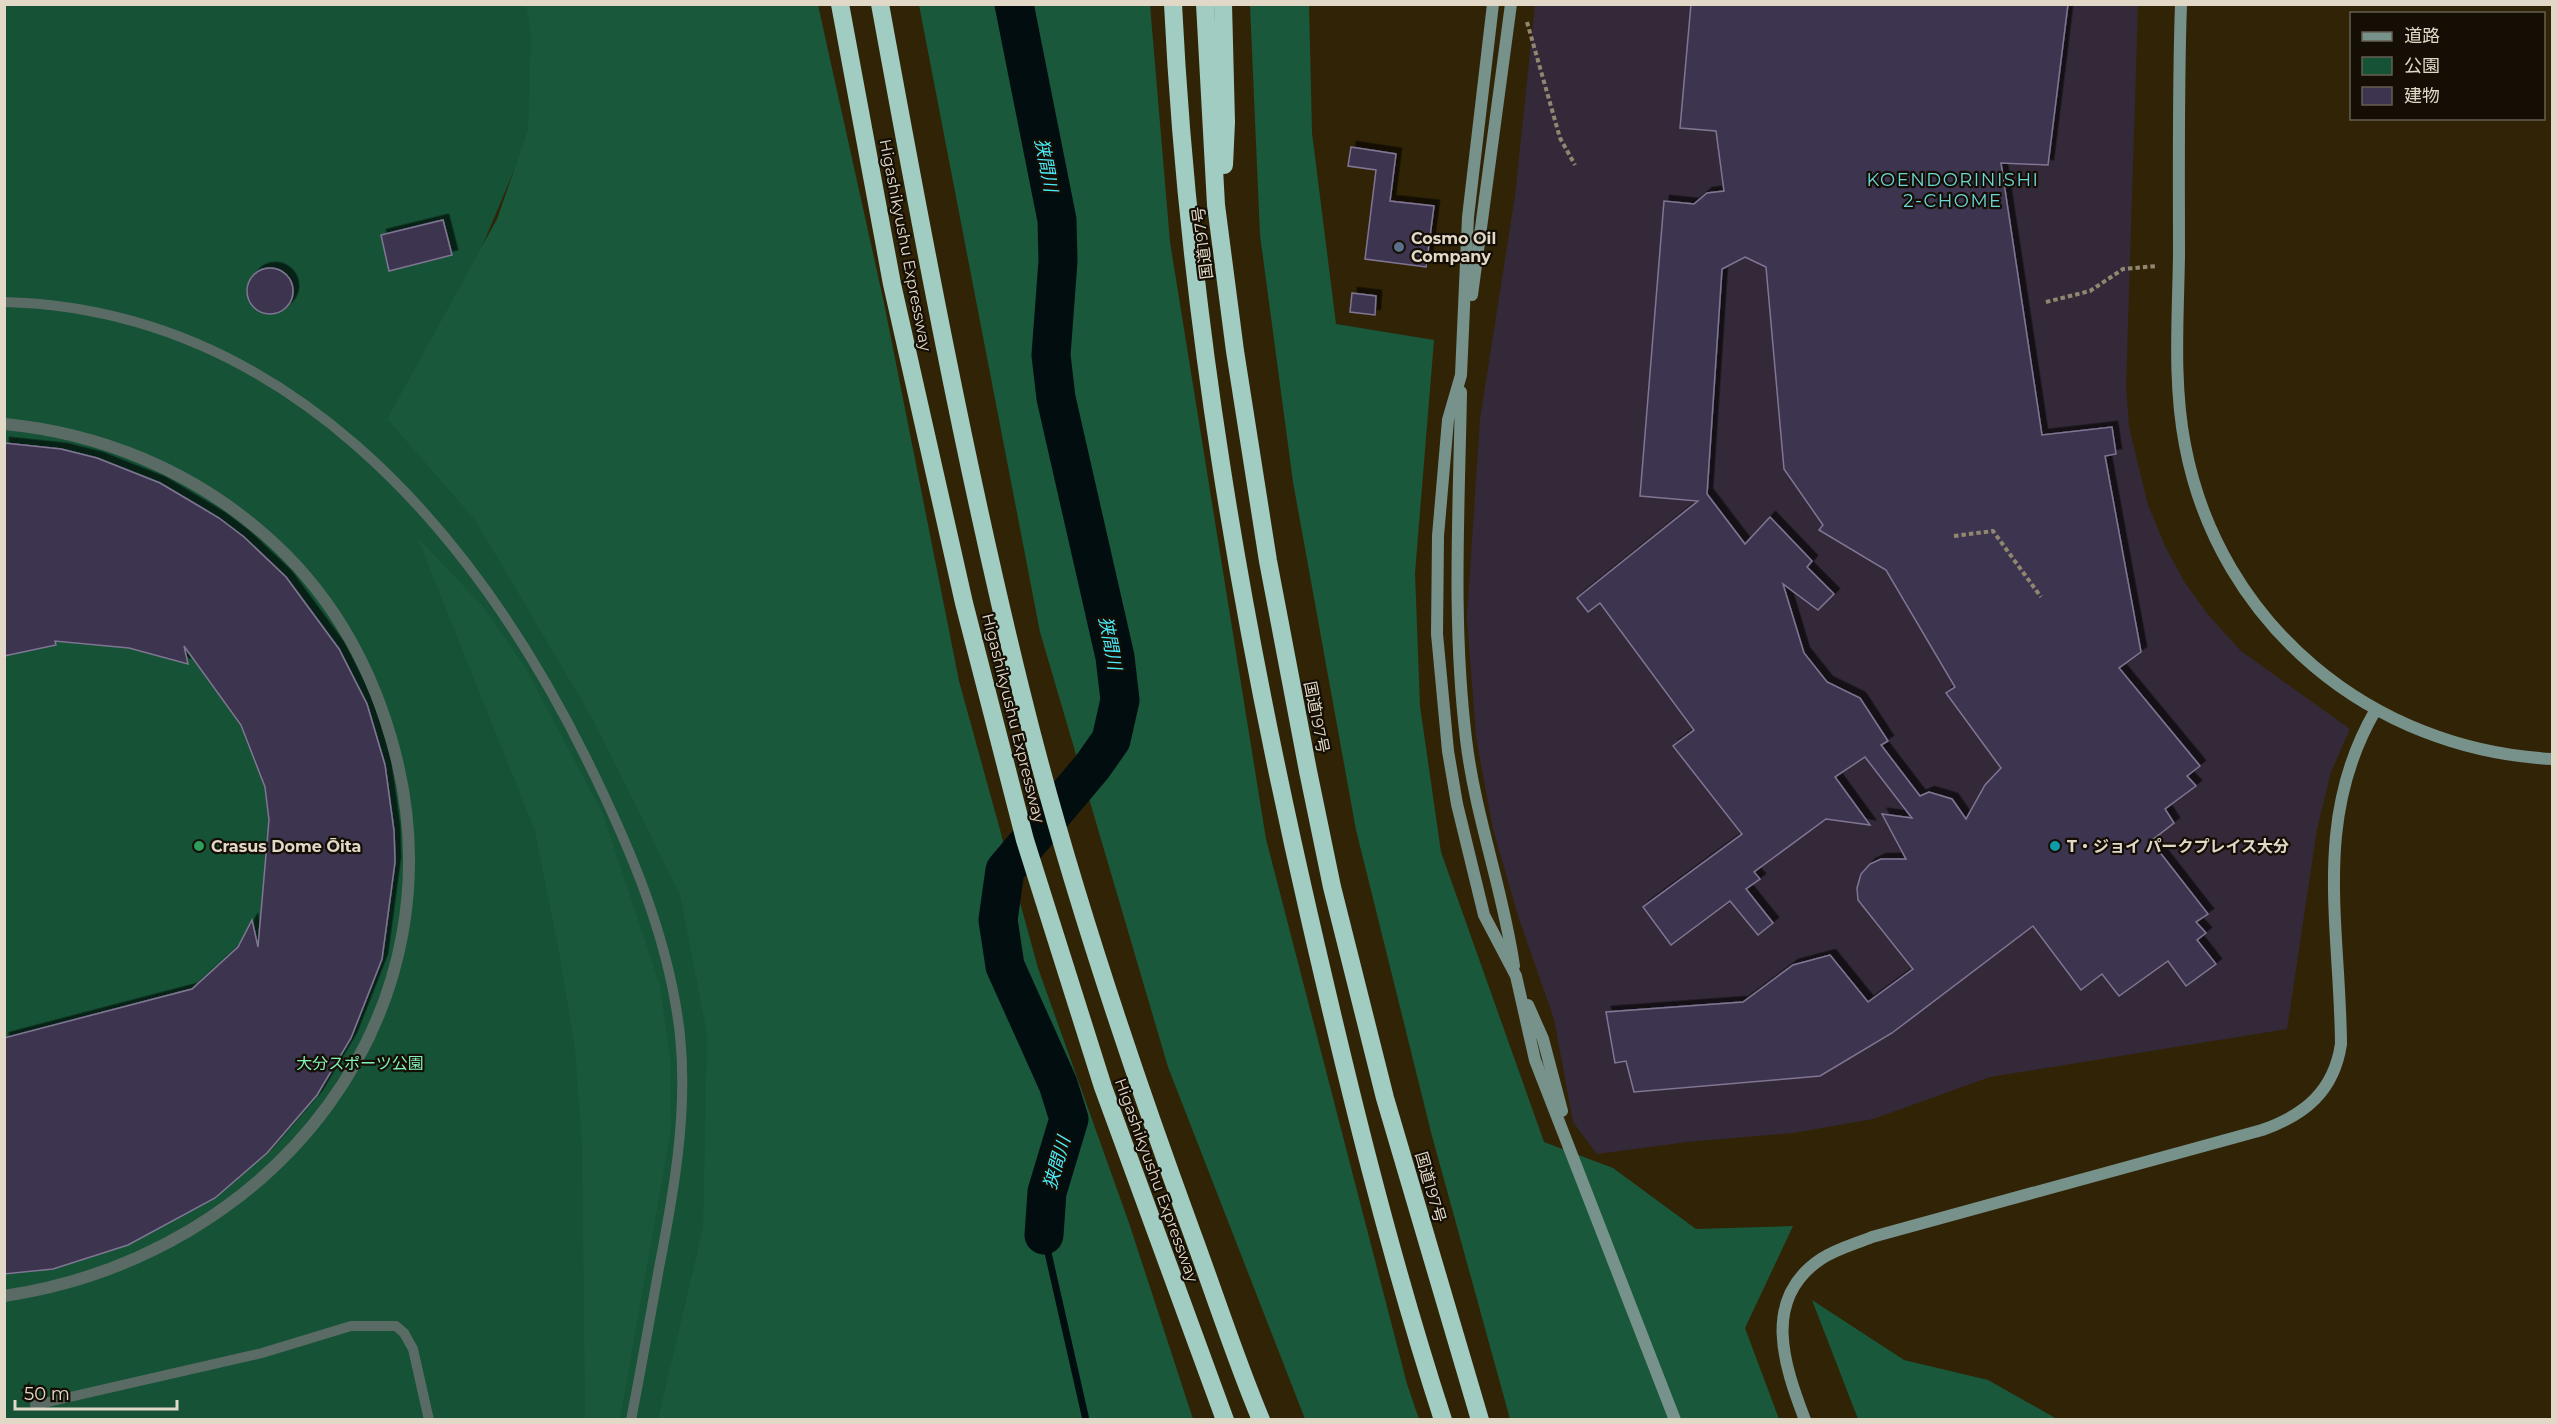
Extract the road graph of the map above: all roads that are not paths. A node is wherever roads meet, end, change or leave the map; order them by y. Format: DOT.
graph roads {
  1 [pos="840,4"];
  2 [pos="880,4"];
  3 [pos="1173,4"];
  4 [pos="1204,4"];
  5 [pos="1224,4"];
  6 [pos="1493,4"];
  7 [pos="1511,4"];
  8 [pos="2181,4"];
  9 [pos="1220,235"];
  10 [pos="4,302"];
  11 [pos="1461,375"];
  12 [pos="4,424"];
  13 [pos="2375,711"];
  14 [pos="2553,759"];
  15 [pos="1516,976"];
  16 [pos="4,1296"];
  17 [pos="35,1405"];
  18 [pos="429,1419"];
  19 [pos="631,1419"];
  20 [pos="1225,1419"];
  21 [pos="1261,1419"];
  22 [pos="1443,1419"];
  23 [pos="1479,1419"];
  24 [pos="1675,1419"];
  25 [pos="1805,1419"];
  1 -- 20 [label="highway, Higashikyushu Expressway"];
  2 -- 21 [label="highway, Higashikyushu Expressway"];
  3 -- 22 [label="highway, 国道197号"];
  4 -- 9 [label="highway, 国道197号"];
  5 -- 9 [label="highway"];
  6 -- 11 [label="street"];
  7 -- 11 [label="street"];
  8 -- 13 [label="street"];
  9 -- 23 [label="highway, 国道197号"];
  10 -- 19 [label="lane"];
  11 -- 15 [label="street"];
  11 -- 15 [label="street"];
  12 -- 16 [label="street"];
  13 -- 14 [label="street"];
  13 -- 25 [label="street"];
  15 -- 24 [label="street"];
  17 -- 18 [label="lane"];
}
